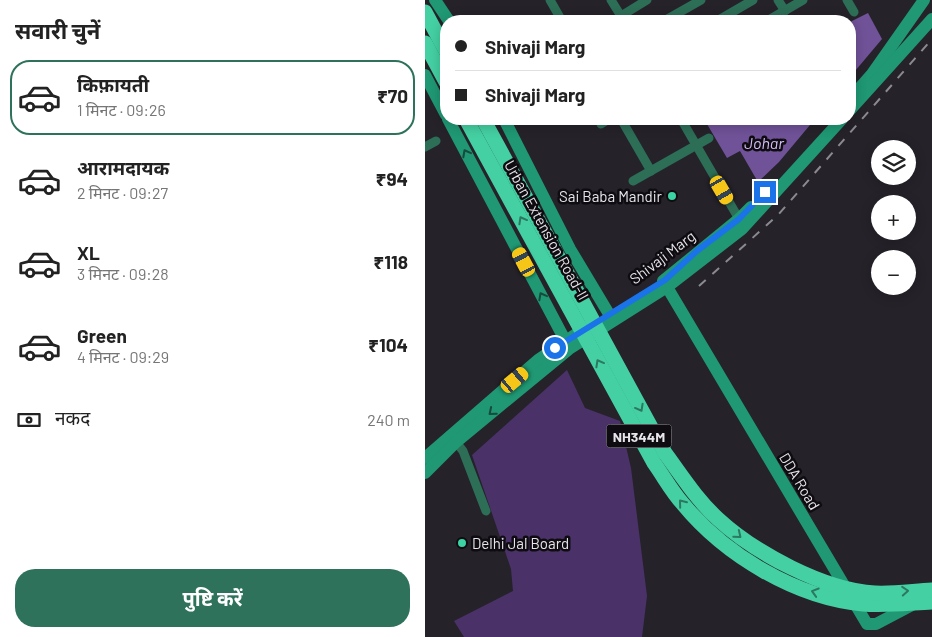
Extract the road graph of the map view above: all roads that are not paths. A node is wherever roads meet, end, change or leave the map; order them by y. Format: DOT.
graph roads {
  1 [pos="435,0"];
  2 [pos="550,0"];
  3 [pos="611,0"];
  4 [pos="701,0"];
  5 [pos="753,0"];
  6 [pos="778,0"];
  7 [pos="802,0"];
  8 [pos="847,0"];
  9 [pos="924,0"];
  10 [pos="645,1"];
  11 [pos="785,11"];
  12 [pos="854,12"];
  13 [pos="445,15"];
  14 [pos="559,15"];
  15 [pos="620,15"];
  16 [pos="626,15"];
  17 [pos="675,15"];
  18 [pos="727,15"];
  19 [pos="778,15"];
  20 [pos="427,16"];
  21 [pos="932,19"];
  22 [pos="440,40"];
  23 [pos="425,43"];
  24 [pos="440,71"];
  25 [pos="425,75"];
  26 [pos="856,92"];
  27 [pos="856,103"];
  28 [pos="440,104"];
  29 [pos="451,125"];
  30 [pos="469,125"];
  31 [pos="486,125"];
  32 [pos="506,125"];
  33 [pos="624,125"];
  34 [pos="685,125"];
  35 [pos="826,125"];
  36 [pos="837,125"];
  37 [pos="709,138"];
  38 [pos="436,141"];
  39 [pos="697,145"];
  40 [pos="425,147"];
  41 [pos="651,171"];
  42 [pos="633,181"];
  43 [pos="739,219"];
  44 [pos="667,289"];
  45 [pos="609,314"];
  46 [pos="565,340"];
  47 [pos="457,442"];
  48 [pos="425,458"];
  49 [pos="425,473"];
  50 [pos="486,511"];
  51 [pos="932,590"];
  52 [pos="932,594"];
  53 [pos="932,602"];
  1 -- 13 [label="main road"];
  2 -- 14 [label="street"];
  3 -- 15 [label="street"];
  4 -- 17 [label="street"];
  5 -- 18 [label="street"];
  6 -- 11 [label="street"];
  7 -- 11 [label="street"];
  8 -- 12 [label="street"];
  9 -- 26 [label="main road"];
  10 -- 16 [label="street"];
  11 -- 19 [label="street"];
  20 -- 22 [label="highway"];
  21 -- 27 [label="main road"];
  23 -- 24 [label="highway"];
  25 -- 28 [label="main road"];
  46 -- 29 [label="main road, one-way"];
  53 -- 30 [label="highway, Urban Extension Road-II / NH344M, one-way, bridge"];
  31 -- 51 [label="highway, Urban Extension Road-II / NH344M, one-way, bridge"];
  32 -- 45 [label="main road"];
  33 -- 41 [label="street"];
  34 -- 39 [label="street"];
  35 -- 43 [label="main road, Shivaji Marg"];
  36 -- 44 [label="main road, Shivaji Marg"];
  37 -- 39 [label="street"];
  38 -- 40 [label="street"];
  39 -- 41 [label="street"];
  39 -- 43 [label="street"];
  41 -- 42 [label="street"];
  43 -- 45 [label="main road, Shivaji Marg"];
  44 -- 47 [label="main road, Shivaji Marg, one-way"];
  44 -- 52 [label="main road, DDA Road"];
  45 -- 46 [label="main road, Shivaji Marg"];
  46 -- 48 [label="main road, Shivaji Marg"];
  47 -- 49 [label="main road, Shivaji Marg"];
  47 -- 50 [label="street"];
}
